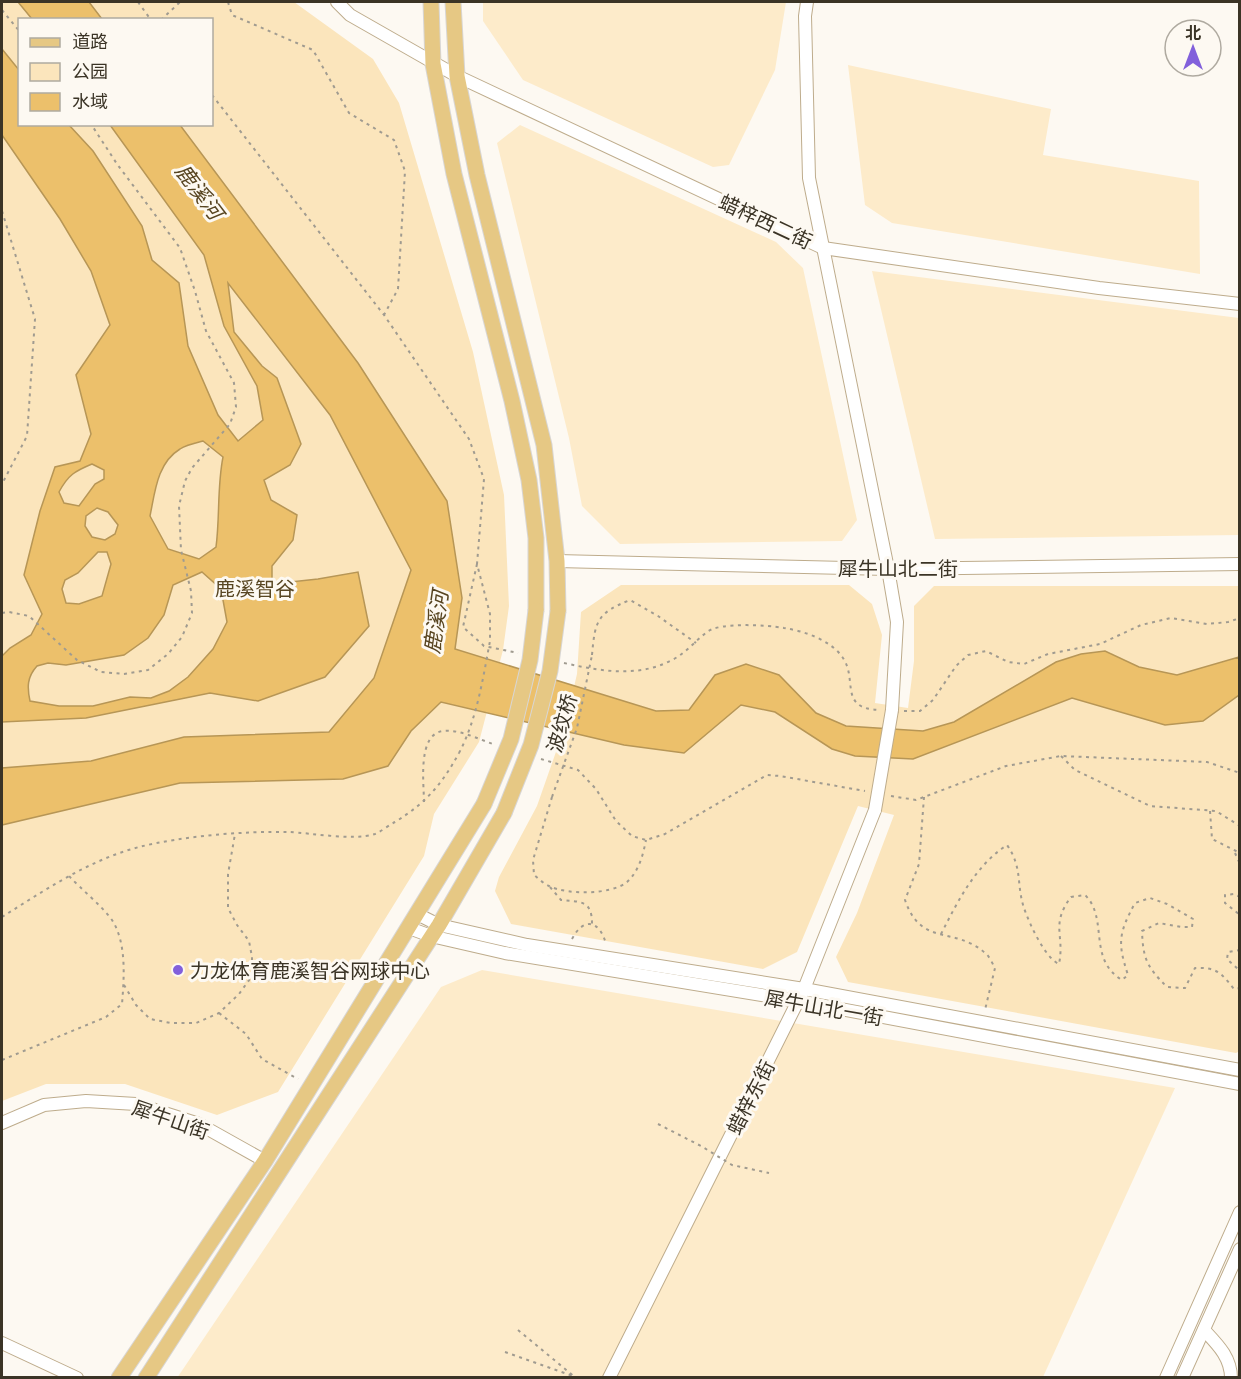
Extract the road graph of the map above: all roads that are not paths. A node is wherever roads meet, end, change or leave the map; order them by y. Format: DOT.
graph roads {
  1 [pos="336,2"];
  2 [pos="431,2"];
  3 [pos="453,2"];
  4 [pos="807,2"];
  5 [pos="433,64"];
  6 [pos="457,76"];
  7 [pos="823,248"];
  8 [pos="1239,304"];
  9 [pos="557,561"];
  10 [pos="1239,564"];
  11 [pos="888,569"];
  12 [pos="417,914"];
  13 [pos="409,928"];
  14 [pos="435,930"];
  15 [pos="804,989"];
  16 [pos="798,1001"];
  17 [pos="1239,1070"];
  18 [pos="1239,1084"];
  19 [pos="2,1123"];
  20 [pos="265,1161"];
  21 [pos="1239,1212"];
  22 [pos="1239,1249"];
  23 [pos="1204,1330"];
  24 [pos="2,1342"];
  25 [pos="77,1377"];
  26 [pos="119,1377"];
  27 [pos="146,1377"];
  28 [pos="609,1377"];
  29 [pos="1166,1377"];
  30 [pos="1182,1377"];
  31 [pos="1231,1377"];
  1 -- 5 [label="street, 蜡梓西二街"];
  2 -- 5 [label="main road"];
  3 -- 6 [label="main road"];
  4 -- 7 [label="street, 蜡梓东街"];
  5 -- 6 [label="street, 蜡梓西二街"];
  5 -- 12 [label="main road, bridge"];
  6 -- 7 [label="street, 蜡梓西二街"];
  6 -- 9 [label="main road"];
  7 -- 8 [label="street, 蜡梓西二街"];
  7 -- 11 [label="street, 蜡梓东街"];
  9 -- 11 [label="street, 犀牛山北二街"];
  9 -- 14 [label="main road, bridge"];
  10 -- 11 [label="street, 犀牛山北二街"];
  11 -- 15 [label="street, 蜡梓东街, bridge"];
  12 -- 13 [label="main road"];
  12 -- 14 [label="street, 犀牛山北一街"];
  13 -- 14 [label="street, 犀牛山北一街"];
  13 -- 20 [label="main road"];
  14 -- 15 [label="street, 犀牛山北一街"];
  14 -- 16 [label="street, 犀牛山北一街"];
  14 -- 27 [label="main road"];
  15 -- 16 [label="street, 蜡梓东街"];
  15 -- 17 [label="street, 犀牛山北一街"];
  16 -- 18 [label="street, 犀牛山北一街"];
  16 -- 28 [label="street, 蜡梓东街"];
  19 -- 20 [label="street, 犀牛山街"];
  20 -- 26 [label="main road"];
  21 -- 29 [label="street"];
  22 -- 23 [label="street"];
  23 -- 30 [label="street"];
  23 -- 31 [label="street"];
  24 -- 25 [label="street"];
}
